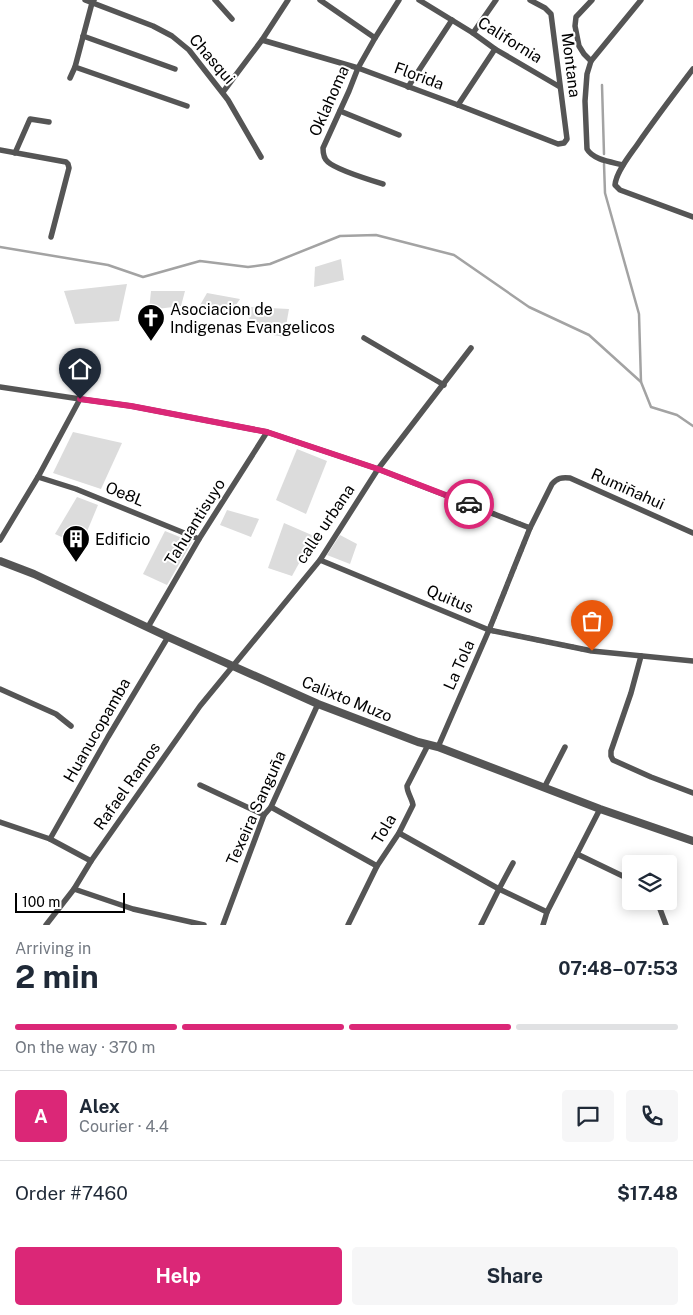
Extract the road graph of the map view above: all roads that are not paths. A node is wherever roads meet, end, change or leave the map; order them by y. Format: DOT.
graph roads {
  1 [pos="85,0"];
  2 [pos="215,0"];
  3 [pos="288,0"];
  4 [pos="320,0"];
  5 [pos="398,0"];
  6 [pos="420,0"];
  7 [pos="496,0"];
  8 [pos="530,0"];
  9 [pos="592,0"];
  10 [pos="641,0"];
  11 [pos="93,1"];
  12 [pos="232,19"];
  13 [pos="452,20"];
  14 [pos="473,33"];
  15 [pos="83,36"];
  16 [pos="374,38"];
  17 [pos="262,40"];
  18 [pos="495,49"];
  19 [pos="591,61"];
  20 [pos="75,68"];
  21 [pos="358,68"];
  22 [pos="175,69"];
  23 [pos="693,69"];
  24 [pos="70,78"];
  25 [pos="408,87"];
  26 [pos="560,87"];
  27 [pos="222,92"];
  28 [pos="458,105"];
  29 [pos="187,106"];
  30 [pos="340,111"];
  31 [pos="49,122"];
  32 [pos="399,135"];
  33 [pos="564,143"];
  34 [pos="0,150"];
  35 [pos="16,153"];
  36 [pos="261,157"];
  37 [pos="623,165"];
  38 [pos="383,184"];
  39 [pos="693,217"];
  40 [pos="51,237"];
  41 [pos="364,338"];
  42 [pos="471,348"];
  43 [pos="444,384"];
  44 [pos="0,387"];
  45 [pos="80,399"];
  46 [pos="267,432"];
  47 [pos="378,469"];
  48 [pos="38,477"];
  49 [pos="552,484"];
  50 [pos="530,528"];
  51 [pos="693,533"];
  52 [pos="199,539"];
  53 [pos="0,540"];
  54 [pos="320,560"];
  55 [pos="0,561"];
  56 [pos="148,627"];
  57 [pos="489,630"];
  58 [pos="168,637"];
  59 [pos="641,656"];
  60 [pos="693,661"];
  61 [pos="234,666"];
  62 [pos="0,689"];
  63 [pos="318,704"];
  64 [pos="71,726"];
  65 [pos="428,745"];
  66 [pos="438,747"];
  67 [pos="565,748"];
  68 [pos="200,785"];
  69 [pos="544,788"];
  70 [pos="693,793"];
  71 [pos="271,807"];
  72 [pos="600,809"];
  73 [pos="264,815"];
  74 [pos="0,822"];
  75 [pos="399,833"];
  76 [pos="50,839"];
  77 [pos="693,842"];
  78 [pos="577,854"];
  79 [pos="91,861"];
  80 [pos="513,863"];
  81 [pos="377,866"];
  82 [pos="622,876"];
  83 [pos="74,889"];
  84 [pos="499,889"];
  85 [pos="661,910"];
  86 [pos="547,912"];
  87 [pos="46,925"];
  88 [pos="204,925"];
  89 [pos="223,925"];
  90 [pos="348,925"];
  91 [pos="481,925"];
  92 [pos="543,925"];
  93 [pos="666,925"];
  1 -- 11 [label="street, Chasqui"];
  2 -- 12 [label="street"];
  3 -- 17 [label="street"];
  4 -- 16 [label="street"];
  5 -- 16 [label="street, Oklahoma"];
  6 -- 13 [label="street, California"];
  7 -- 14 [label="street"];
  8 -- 26 [label="street, Montana"];
  9 -- 19 [label="street"];
  10 -- 19 [label="street"];
  11 -- 15 [label="street"];
  11 -- 27 [label="street, Chasqui"];
  13 -- 14 [label="street, California"];
  13 -- 25 [label="street"];
  14 -- 18 [label="street, California"];
  15 -- 20 [label="street"];
  15 -- 22 [label="street"];
  16 -- 21 [label="street, Oklahoma"];
  17 -- 21 [label="street, Florida"];
  17 -- 27 [label="street"];
  18 -- 26 [label="street, California"];
  18 -- 28 [label="street"];
  19 -- 37 [label="street"];
  20 -- 24 [label="street"];
  20 -- 29 [label="street"];
  21 -- 25 [label="street, Florida"];
  21 -- 30 [label="street, Oklahoma"];
  23 -- 37 [label="street"];
  25 -- 28 [label="street, Florida"];
  26 -- 33 [label="street, Montana"];
  27 -- 36 [label="street, Chasqui"];
  28 -- 33 [label="street, Florida"];
  30 -- 32 [label="street"];
  30 -- 38 [label="street, Oklahoma"];
  31 -- 35 [label="street"];
  34 -- 35 [label="street"];
  35 -- 40 [label="street"];
  37 -- 39 [label="street"];
  41 -- 43 [label="street"];
  42 -- 43 [label="street, calle urbana"];
  43 -- 47 [label="street, calle urbana"];
  44 -- 45 [label="street"];
  45 -- 46 [label="street"];
  45 -- 48 [label="street"];
  46 -- 47 [label="street"];
  46 -- 52 [label="street, Tahuantisuyo"];
  47 -- 50 [label="street"];
  47 -- 54 [label="street, calle urbana"];
  48 -- 52 [label="street, Oe8L"];
  48 -- 53 [label="street"];
  49 -- 50 [label="street, La Tola"];
  49 -- 51 [label="street, Rumiñahui"];
  50 -- 57 [label="street, La Tola"];
  52 -- 56 [label="street, Tahuantisuyo"];
  54 -- 57 [label="street, Quitus"];
  54 -- 61 [label="street, calle urbana"];
  55 -- 56 [label="street, Calixto Muzo"];
  56 -- 58 [label="street, Calixto Muzo"];
  57 -- 59 [label="street, Quitus"];
  57 -- 66 [label="street, La Tola"];
  58 -- 61 [label="street, Calixto Muzo"];
  58 -- 76 [label="street, Huanucopamba"];
  59 -- 60 [label="street, Quitus"];
  59 -- 70 [label="street"];
  61 -- 63 [label="street, Calixto Muzo"];
  61 -- 79 [label="street, Rafael Ramos"];
  62 -- 64 [label="street"];
  63 -- 65 [label="street, Calixto Muzo"];
  63 -- 71 [label="street, Texeira Sanguña"];
  65 -- 66 [label="street, Calixto Muzo"];
  65 -- 75 [label="street, Tola"];
  66 -- 69 [label="street, Calixto Muzo"];
  67 -- 69 [label="street"];
  68 -- 73 [label="street"];
  69 -- 72 [label="street, Calixto Muzo"];
  71 -- 73 [label="street, Texeira Sanguña"];
  71 -- 81 [label="street"];
  72 -- 77 [label="street, Calixto Muzo"];
  72 -- 78 [label="street"];
  73 -- 89 [label="street, Texeira Sanguña"];
  74 -- 76 [label="street"];
  75 -- 81 [label="street, Tola"];
  75 -- 84 [label="street"];
  76 -- 79 [label="street"];
  78 -- 82 [label="street"];
  78 -- 86 [label="street"];
  79 -- 83 [label="street, Rafael Ramos"];
  80 -- 84 [label="street"];
  81 -- 90 [label="street, Tola"];
  83 -- 87 [label="street, Rafael Ramos"];
  83 -- 88 [label="street"];
  84 -- 86 [label="street"];
  84 -- 91 [label="street"];
  85 -- 93 [label="street"];
  86 -- 92 [label="street"];
}
